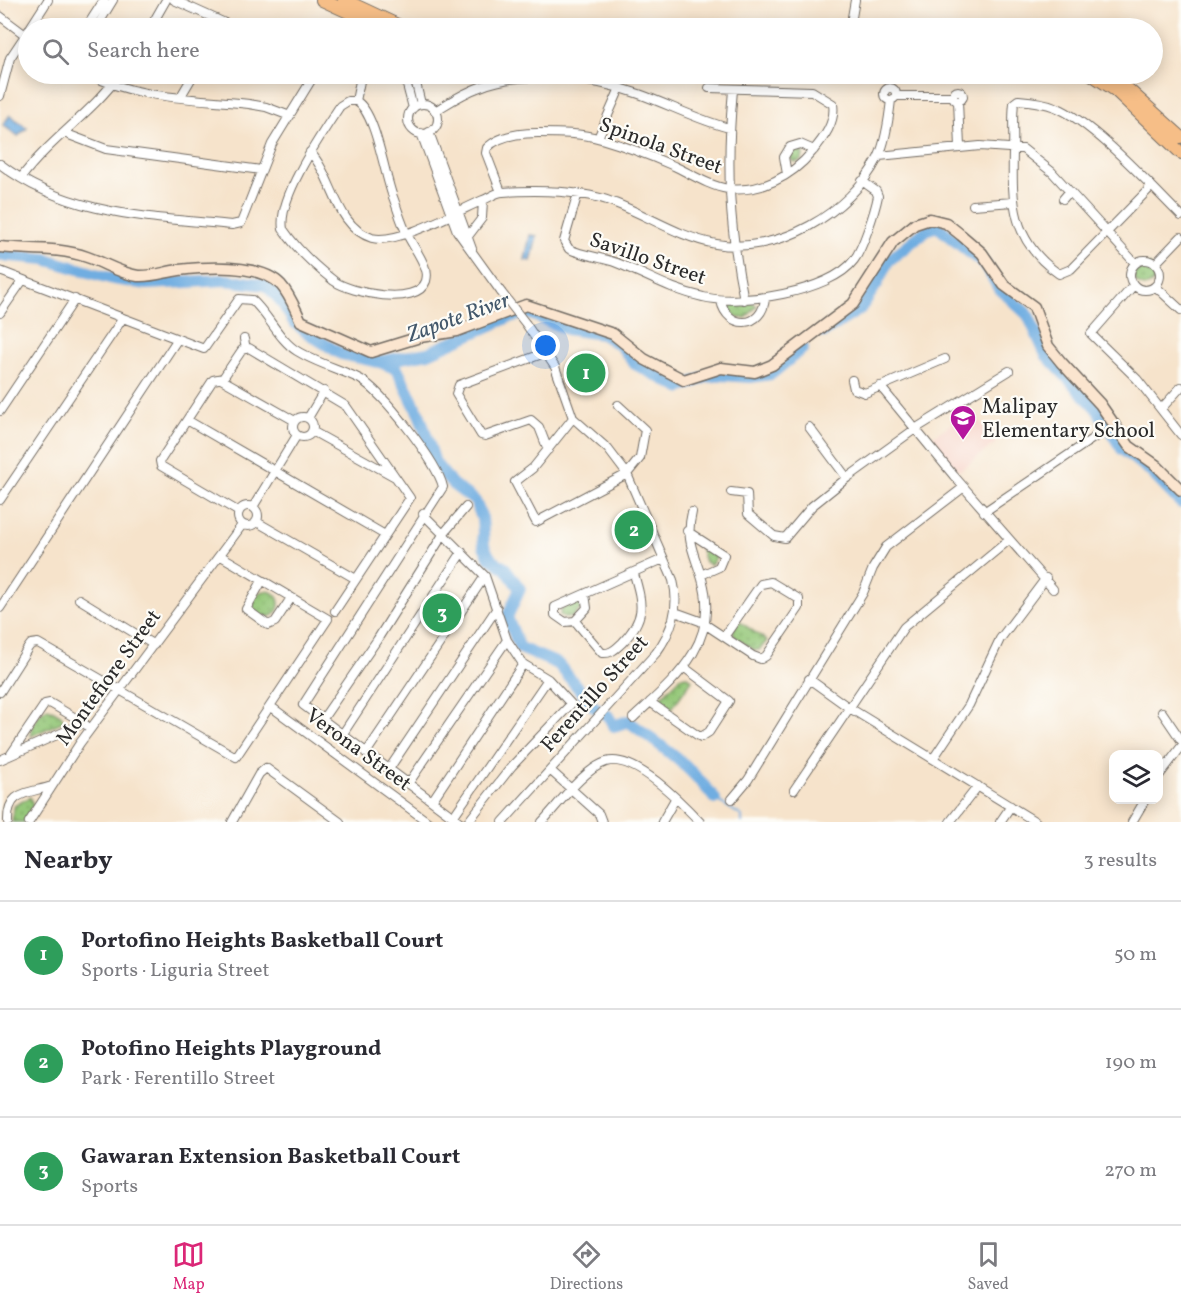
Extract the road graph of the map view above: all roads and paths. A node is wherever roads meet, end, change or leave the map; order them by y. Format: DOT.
graph roads {
  1 [pos="48,0"];
  2 [pos="104,0"];
  3 [pos="113,0"];
  4 [pos="166,0"];
  5 [pos="174,0"];
  6 [pos="322,0"];
  7 [pos="344,0"];
  8 [pos="855,0"];
  9 [pos="0,16"];
  10 [pos="37,18"];
  11 [pos="93,18"];
  12 [pos="102,18"];
  13 [pos="156,18"];
  14 [pos="207,18"];
  15 [pos="361,18"];
  16 [pos="382,18"];
  17 [pos="851,18"];
  18 [pos="18,27"];
  19 [pos="18,48"];
  20 [pos="188,84"];
  21 [pos="309,84"];
  22 [pos="359,84"];
  23 [pos="414,84"];
  24 [pos="491,84"];
  25 [pos="597,84"];
  26 [pos="1106,84"];
  27 [pos="1122,84"];
  28 [pos="112,85"];
  29 [pos="620,88"];
  30 [pos="709,88"];
  31 [pos="733,90"];
  32 [pos="0,96"];
  33 [pos="181,96"];
  34 [pos="356,101"];
  35 [pos="417,106"];
  36 [pos="435,111"];
  37 [pos="290,116"];
  38 [pos="729,128"];
  39 [pos="64,133"];
  40 [pos="425,133"];
  41 [pos="1181,136"];
  42 [pos="598,138"];
  43 [pos="960,147"];
  44 [pos="1013,147"];
  45 [pos="814,150"];
  46 [pos="310,152"];
  47 [pos="1181,153"];
  48 [pos="879,156"];
  49 [pos="0,164"];
  50 [pos="261,170"];
  51 [pos="787,174"];
  52 [pos="21,178"];
  53 [pos="862,181"];
  54 [pos="1151,187"];
  55 [pos="728,189"];
  56 [pos="501,192"];
  57 [pos="1069,192"];
  58 [pos="578,193"];
  59 [pos="1063,199"];
  60 [pos="483,200"];
  61 [pos="1012,202"];
  62 [pos="973,205"];
  63 [pos="454,212"];
  64 [pos="1181,216"];
  65 [pos="406,233"];
  66 [pos="1108,233"];
  67 [pos="469,235"];
  68 [pos="1181,237"];
  69 [pos="732,245"];
  70 [pos="0,247"];
  71 [pos="472,250"];
  72 [pos="1135,263"];
  73 [pos="1155,264"];
  74 [pos="0,271"];
  75 [pos="23,280"];
  76 [pos="1133,286"];
  77 [pos="1155,286"];
  78 [pos="765,298"];
  79 [pos="75,299"];
  80 [pos="744,300"];
  81 [pos="721,301"];
  82 [pos="1181,310"];
  83 [pos="0,313"];
  84 [pos="123,318"];
  85 [pos="244,339"];
  86 [pos="177,340"];
  87 [pos="246,349"];
  88 [pos="547,352"];
  89 [pos="945,359"];
  90 [pos="1009,371"];
  91 [pos="221,379"];
  92 [pos="852,380"];
  93 [pos="880,386"];
  94 [pos="1181,387"];
  95 [pos="324,391"];
  96 [pos="618,405"];
  97 [pos="1161,408"];
  98 [pos="0,411"];
  99 [pos="308,418"];
  100 [pos="573,418"];
  101 [pos="187,420"];
  102 [pos="294,421"];
  103 [pos="809,427"];
  104 [pos="915,429"];
  105 [pos="312,431"];
  106 [pos="297,435"];
  107 [pos="1181,435"];
  108 [pos="1095,437"];
  109 [pos="548,450"];
  110 [pos="385,468"];
  111 [pos="275,471"];
  112 [pos="627,474"];
  113 [pos="847,478"];
  114 [pos="964,487"];
  115 [pos="1181,490"];
  116 [pos="731,492"];
  117 [pos="0,500"];
  118 [pos="254,507"];
  119 [pos="466,507"];
  120 [pos="238,512"];
  121 [pos="692,512"];
  122 [pos="984,512"];
  123 [pos="423,514"];
  124 [pos="257,522"];
  125 [pos="242,525"];
  126 [pos="687,531"];
  127 [pos="444,533"];
  128 [pos="386,535"];
  129 [pos="1009,540"];
  130 [pos="462,552"];
  131 [pos="220,556"];
  132 [pos="663,559"];
  133 [pos="634,574"];
  134 [pos="701,575"];
  135 [pos="485,576"];
  136 [pos="1046,578"];
  137 [pos="356,579"];
  138 [pos="262,581"];
  139 [pos="1053,589"];
  140 [pos="585,594"];
  141 [pos="291,598"];
  142 [pos="79,599"];
  143 [pos="0,608"];
  144 [pos="497,608"];
  145 [pos="335,610"];
  146 [pos="675,612"];
  147 [pos="575,621"];
  148 [pos="704,623"];
  149 [pos="724,637"];
  150 [pos="507,640"];
  151 [pos="154,645"];
  152 [pos="523,664"];
  153 [pos="685,668"];
  154 [pos="548,679"];
  155 [pos="809,679"];
  156 [pos="120,690"];
  157 [pos="0,692"];
  158 [pos="650,702"];
  159 [pos="270,706"];
  160 [pos="848,707"];
  161 [pos="1162,712"];
  162 [pos="633,718"];
  163 [pos="322,720"];
  164 [pos="88,726"];
  165 [pos="342,735"];
  166 [pos="1181,740"];
  167 [pos="1181,747"];
  168 [pos="366,753"];
  169 [pos="11,754"];
  170 [pos="933,759"];
  171 [pos="0,760"];
  172 [pos="389,769"];
  173 [pos="550,770"];
  174 [pos="1163,770"];
  175 [pos="408,784"];
  176 [pos="52,786"];
  177 [pos="978,786"];
  178 [pos="572,790"];
  179 [pos="794,790"];
  180 [pos="675,799"];
  181 [pos="732,799"];
  182 [pos="432,801"];
  183 [pos="1143,804"];
  184 [pos="1011,806"];
  185 [pos="330,819"];
  186 [pos="457,820"];
  187 [pos="8,822"];
  188 [pos="28,822"];
  189 [pos="232,822"];
  190 [pos="340,822"];
  191 [pos="428,822"];
  192 [pos="468,822"];
  193 [pos="503,822"];
  194 [pos="542,822"];
  195 [pos="602,822"];
  196 [pos="662,822"];
  197 [pos="700,822"];
  198 [pos="950,822"];
  199 [pos="1000,822"];
  200 [pos="1036,822"];
  201 [pos="1132,822"];
  1 -- 10 [label="street"];
  2 -- 11 [label="street"];
  3 -- 12 [label="street"];
  4 -- 13 [label="street"];
  5 -- 14 [label="street"];
  6 -- 15 [label="main road"];
  7 -- 16 [label="main road"];
  8 -- 17 [label="street"];
  9 -- 18 [label="street"];
  19 -- 32 [label="street"];
  20 -- 33 [label="street"];
  21 -- 37 [label="street"];
  22 -- 34 [label="street"];
  23 -- 35 [label="street"];
  24 -- 36 [label="street"];
  25 -- 29 [label="street"];
  26 -- 47 [label="main road"];
  27 -- 41 [label="main road"];
  28 -- 33 [label="street"];
  28 -- 39 [label="street"];
  29 -- 38 [label="street"];
  29 -- 42 [label="street"];
  30 -- 31 [label="street"];
  31 -- 38 [label="street"];
  31 -- 45 [label="street"];
  33 -- 37 [label="street"];
  34 -- 46 [label="street"];
  34 -- 65 [label="street"];
  35 -- 36 [label="street"];
  35 -- 40 [label="street"];
  36 -- 40 [label="street"];
  37 -- 50 [label="street"];
  38 -- 55 [label="street"];
  39 -- 50 [label="street"];
  39 -- 52 [label="street"];
  40 -- 63 [label="street"];
  42 -- 55 [label="street, Spinola Street"];
  42 -- 56 [label="street, Spinola Street"];
  43 -- 44 [label="street"];
  43 -- 48 [label="street"];
  43 -- 48 [label="street"];
  44 -- 54 [label="street"];
  44 -- 57 [label="street"];
  44 -- 61 [label="street"];
  45 -- 51 [label="street"];
  45 -- 51 [label="street"];
  46 -- 65 [label="street"];
  46 -- 65 [label="street"];
  48 -- 53 [label="street"];
  49 -- 52 [label="street"];
  50 -- 52 [label="street"];
  51 -- 55 [label="street"];
  53 -- 69 [label="street"];
  53 -- 78 [label="street, Savillo Street"];
  54 -- 64 [label="street"];
  54 -- 66 [label="street"];
  55 -- 69 [label="street"];
  56 -- 58 [label="street"];
  56 -- 60 [label="street"];
  57 -- 59 [label="street"];
  57 -- 66 [label="street"];
  58 -- 69 [label="street"];
  58 -- 81 [label="street, Savillo Street"];
  60 -- 63 [label="street"];
  60 -- 67 [label="street"];
  61 -- 62 [label="street"];
  61 -- 66 [label="street"];
  63 -- 65 [label="street"];
  63 -- 67 [label="street"];
  63 -- 71 [label="street"];
  66 -- 72 [label="street"];
  67 -- 71 [label="street"];
  68 -- 73 [label="street"];
  69 -- 80 [label="street"];
  70 -- 115 [label="street"];
  71 -- 88 [label="street, bridge"];
  72 -- 73 [label="street"];
  72 -- 76 [label="street"];
  73 -- 77 [label="street"];
  74 -- 75 [label="street"];
  75 -- 79 [label="street"];
  75 -- 83 [label="street"];
  76 -- 77 [label="street"];
  76 -- 97 [label="street"];
  77 -- 82 [label="street"];
  78 -- 80 [label="street, Savillo Street"];
  78 -- 81 [label="street"];
  79 -- 84 [label="street"];
  79 -- 98 [label="street"];
  80 -- 81 [label="street, Savillo Street"];
  84 -- 86 [label="street"];
  84 -- 117 [label="street"];
  85 -- 87 [label="street"];
  86 -- 123 [label="street"];
  86 -- 143 [label="street"];
  87 -- 91 [label="street"];
  87 -- 95 [label="street"];
  88 -- 100 [label="street"];
  88 -- 109 [label="street"];
  89 -- 93 [label="street"];
  90 -- 104 [label="street"];
  91 -- 101 [label="street"];
  91 -- 102 [label="street"];
  92 -- 93 [label="street"];
  93 -- 104 [label="street"];
  94 -- 97 [label="street"];
  95 -- 99 [label="street"];
  95 -- 110 [label="street"];
  96 -- 112 [label="street"];
  97 -- 107 [label="street"];
  99 -- 102 [label="street"];
  99 -- 105 [label="street"];
  100 -- 109 [label="street"];
  100 -- 112 [label="street, Ferentillo Street"];
  101 -- 111 [label="street"];
  101 -- 120 [label="street"];
  102 -- 106 [label="street"];
  103 -- 113 [label="street"];
  104 -- 113 [label="street"];
  104 -- 114 [label="street"];
  105 -- 106 [label="street"];
  105 -- 110 [label="street"];
  106 -- 111 [label="street"];
  108 -- 122 [label="street"];
  109 -- 112 [label="street"];
  110 -- 128 [label="street"];
  111 -- 118 [label="street"];
  111 -- 128 [label="street"];
  112 -- 132 [label="street, Ferentillo Street"];
  113 -- 116 [label="street"];
  114 -- 122 [label="street"];
  114 -- 155 [label="street"];
  118 -- 120 [label="street"];
  118 -- 124 [label="street"];
  119 -- 127 [label="street"];
  120 -- 125 [label="street"];
  121 -- 126 [label="street"];
  122 -- 129 [label="street"];
  123 -- 127 [label="street"];
  123 -- 163 [label="street"];
  124 -- 125 [label="street"];
  124 -- 137 [label="street"];
  125 -- 131 [label="street, Montefiore Street"];
  126 -- 134 [label="street"];
  126 -- 134 [label="street"];
  127 -- 130 [label="street"];
  127 -- 163 [label="street"];
  128 -- 137 [label="street"];
  129 -- 136 [label="street"];
  129 -- 160 [label="street"];
  130 -- 135 [label="street"];
  130 -- 165 [label="street"];
  131 -- 138 [label="street"];
  131 -- 151 [label="street, Montefiore Street"];
  132 -- 133 [label="street"];
  132 -- 146 [label="street, Ferentillo Street"];
  133 -- 140 [label="street"];
  133 -- 147 [label="street"];
  134 -- 148 [label="street"];
  135 -- 144 [label="street"];
  135 -- 168 [label="street"];
  136 -- 139 [label="street"];
  136 -- 170 [label="street"];
  137 -- 145 [label="street"];
  138 -- 141 [label="street"];
  138 -- 141 [label="street"];
  140 -- 147 [label="street"];
  140 -- 147 [label="street"];
  141 -- 159 [label="street"];
  142 -- 151 [label="street"];
  144 -- 150 [label="street"];
  144 -- 172 [label="street"];
  146 -- 148 [label="street"];
  146 -- 173 [label="street, Ferentillo Street"];
  148 -- 149 [label="street"];
  148 -- 153 [label="street"];
  149 -- 149 [label="street"];
  150 -- 152 [label="street"];
  150 -- 175 [label="street"];
  151 -- 156 [label="street, Montefiore Street"];
  152 -- 154 [label="street"];
  152 -- 182 [label="street"];
  153 -- 158 [label="street"];
  153 -- 158 [label="street"];
  154 -- 186 [label="street"];
  154 -- 192 [label="street"];
  155 -- 160 [label="street"];
  155 -- 181 [label="street"];
  156 -- 157 [label="street"];
  156 -- 159 [label="street"];
  156 -- 164 [label="street, Montefiore Street"];
  158 -- 162 [label="street"];
  159 -- 191 [label="street, Verona Street"];
  160 -- 170 [label="street"];
  160 -- 179 [label="street"];
  161 -- 166 [label="street"];
  163 -- 165 [label="street"];
  164 -- 169 [label="street"];
  164 -- 169 [label="street"];
  164 -- 176 [label="street, Montefiore Street"];
  165 -- 168 [label="street"];
  167 -- 174 [label="street"];
  168 -- 172 [label="street"];
  169 -- 171 [label="street"];
  170 -- 177 [label="street"];
  172 -- 175 [label="street"];
  173 -- 178 [label="street"];
  173 -- 193 [label="street, Ferentillo Street"];
  175 -- 182 [label="street"];
  176 -- 187 [label="street"];
  176 -- 188 [label="street, Montefiore Street"];
  177 -- 184 [label="street"];
  177 -- 198 [label="street"];
  178 -- 180 [label="street"];
  178 -- 194 [label="street"];
  178 -- 195 [label="street"];
  180 -- 196 [label="street"];
  180 -- 197 [label="street"];
  182 -- 186 [label="street"];
  183 -- 201 [label="street"];
  184 -- 199 [label="street"];
  184 -- 200 [label="street"];
  185 -- 189 [label="street"];
  185 -- 190 [label="street"];
}
